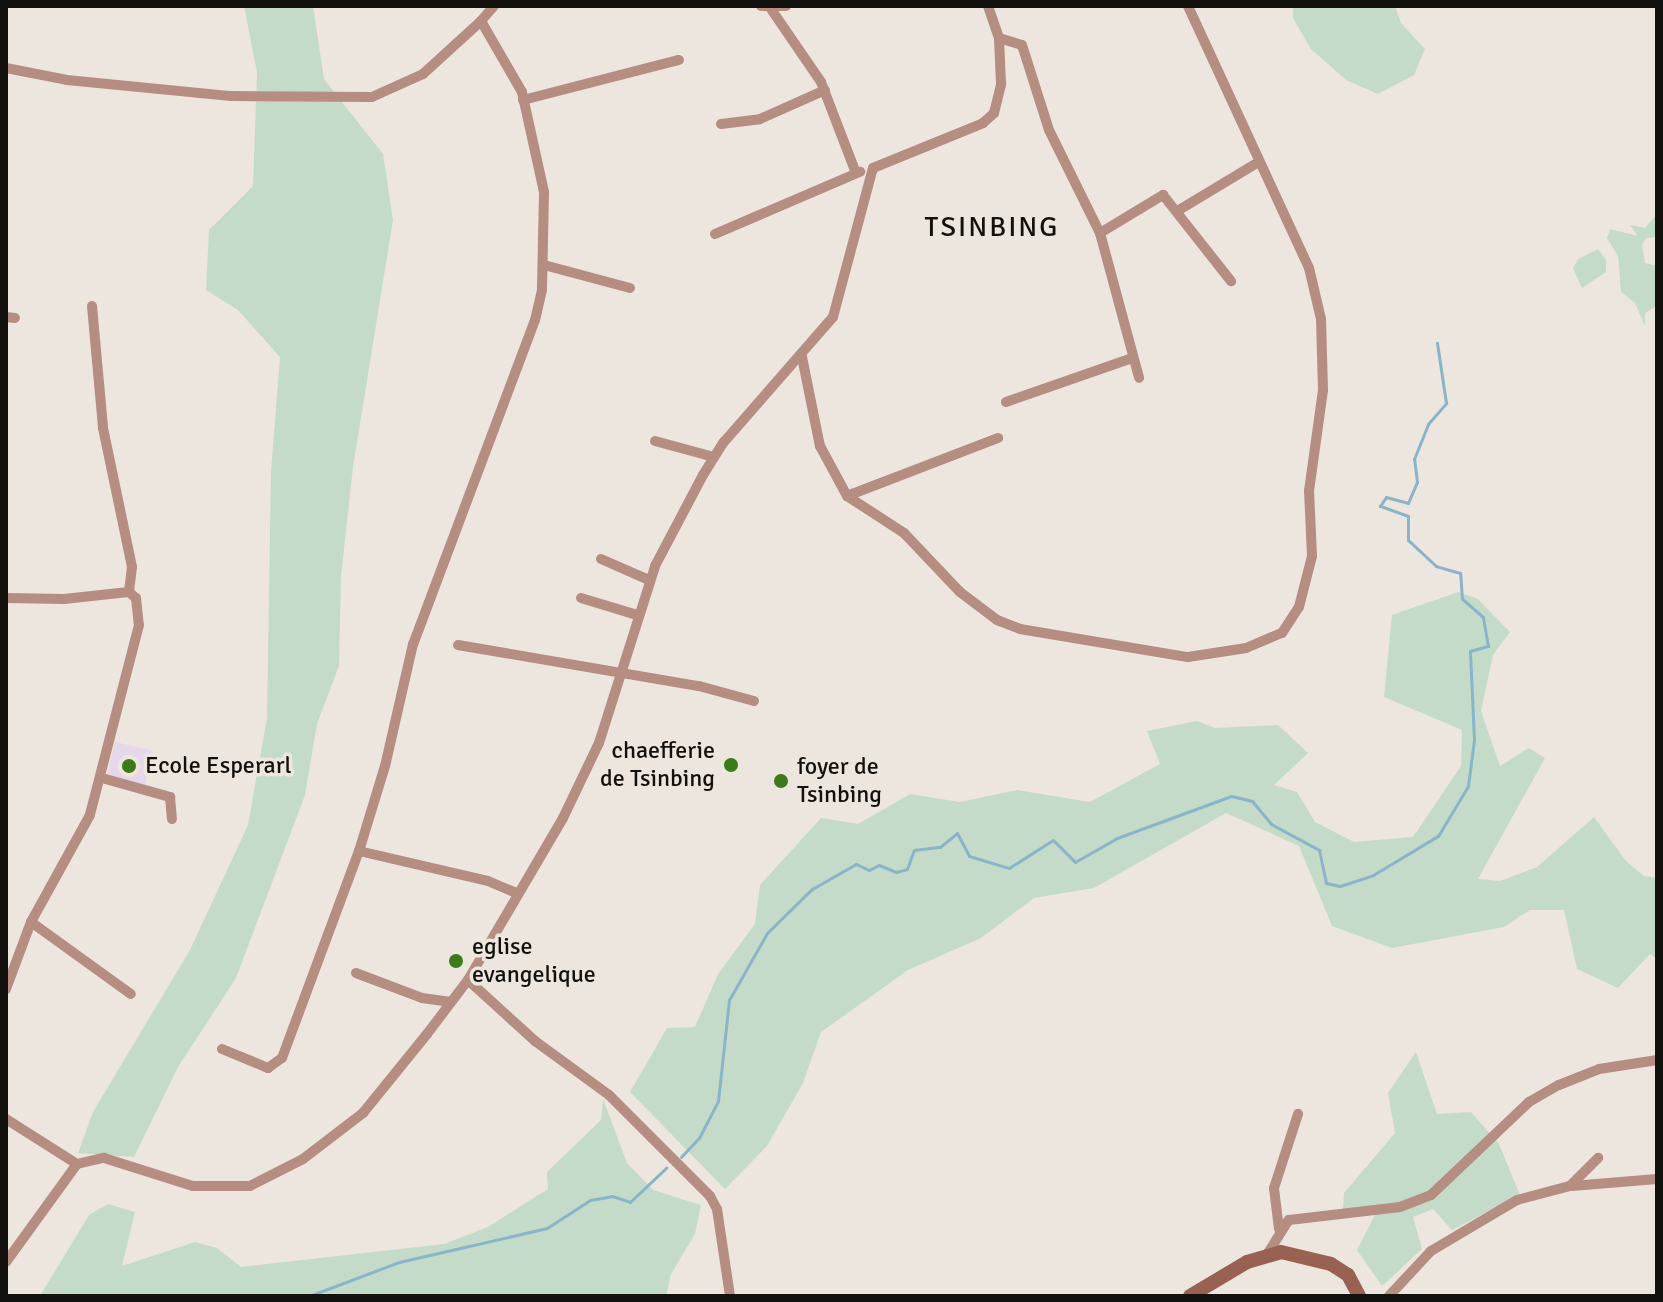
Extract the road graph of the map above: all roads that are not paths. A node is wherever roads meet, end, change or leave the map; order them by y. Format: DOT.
graph roads {
  1 [pos="494,6"];
  2 [pos="786,6"];
  3 [pos="988,6"];
  4 [pos="1188,6"];
  5 [pos="767,7"];
  6 [pos="481,21"];
  7 [pos="999,38"];
  8 [pos="679,60"];
  9 [pos="6,68"];
  10 [pos="825,90"];
  11 [pos="523,100"];
  12 [pos="721,124"];
  13 [pos="1257,163"];
  14 [pos="873,168"];
  15 [pos="856,173"];
  16 [pos="1179,210"];
  17 [pos="1100,233"];
  18 [pos="715,234"];
  19 [pos="544,265"];
  20 [pos="1231,281"];
  21 [pos="630,288"];
  22 [pos="92,306"];
  23 [pos="802,357"];
  24 [pos="1132,358"];
  25 [pos="1139,378"];
  26 [pos="1006,402"];
  27 [pos="998,438"];
  28 [pos="655,441"];
  29 [pos="714,457"];
  30 [pos="847,496"];
  31 [pos="601,559"];
  32 [pos="649,580"];
  33 [pos="129,592"];
  34 [pos="6,598"];
  35 [pos="581,598"];
  36 [pos="637,615"];
  37 [pos="458,645"];
  38 [pos="621,674"];
  39 [pos="754,701"];
  40 [pos="102,778"];
  41 [pos="172,819"];
  42 [pos="359,851"];
  43 [pos="516,893"];
  44 [pos="31,922"];
  45 [pos="356,973"];
  46 [pos="468,980"];
  47 [pos="6,989"];
  48 [pos="131,994"];
  49 [pos="451,1002"];
  50 [pos="222,1049"];
  51 [pos="1657,1060"];
  52 [pos="1298,1114"];
  53 [pos="6,1119"];
  54 [pos="1598,1158"];
  55 [pos="77,1164"];
  56 [pos="1657,1179"];
  57 [pos="1570,1186"];
  58 [pos="1279,1229"];
  59 [pos="1268,1253"];
  60 [pos="6,1262"];
  61 [pos="1197,1294"];
  62 [pos="730,1296"];
  63 [pos="1359,1296"];
  64 [pos="1389,1296"];
  1 -- 6 [label="street"];
  2 -- 5 [label="street"];
  3 -- 7 [label="street"];
  4 -- 13 [label="street"];
  5 -- 10 [label="street"];
  6 -- 9 [label="street"];
  6 -- 11 [label="street"];
  7 -- 14 [label="street"];
  7 -- 17 [label="street"];
  8 -- 11 [label="street"];
  10 -- 12 [label="street"];
  10 -- 15 [label="street"];
  11 -- 19 [label="street"];
  13 -- 16 [label="street"];
  13 -- 30 [label="street"];
  14 -- 15 [label="street"];
  14 -- 23 [label="street"];
  15 -- 18 [label="street"];
  16 -- 17 [label="street"];
  16 -- 20 [label="street"];
  17 -- 24 [label="street"];
  19 -- 21 [label="street"];
  19 -- 42 [label="street"];
  22 -- 33 [label="street"];
  23 -- 29 [label="street"];
  23 -- 30 [label="street"];
  24 -- 25 [label="street"];
  24 -- 26 [label="street"];
  27 -- 30 [label="street"];
  28 -- 29 [label="street"];
  29 -- 32 [label="street"];
  31 -- 32 [label="street"];
  32 -- 36 [label="street"];
  33 -- 34 [label="street"];
  33 -- 40 [label="street"];
  35 -- 36 [label="street"];
  36 -- 38 [label="street"];
  37 -- 38 [label="street"];
  38 -- 39 [label="street"];
  38 -- 43 [label="street"];
  40 -- 41 [label="street"];
  40 -- 44 [label="street"];
  42 -- 43 [label="street"];
  42 -- 50 [label="street"];
  43 -- 46 [label="street"];
  44 -- 47 [label="street"];
  44 -- 48 [label="street"];
  45 -- 49 [label="street"];
  46 -- 49 [label="street"];
  46 -- 62 [label="street"];
  49 -- 55 [label="street"];
  51 -- 58 [label="street"];
  52 -- 58 [label="street"];
  53 -- 55 [label="street"];
  54 -- 57 [label="street"];
  55 -- 60 [label="street"];
  56 -- 57 [label="street"];
  57 -- 64 [label="street"];
  58 -- 59 [label="street"];
  59 -- 61 [label="main road"];
  59 -- 63 [label="main road"];
}
